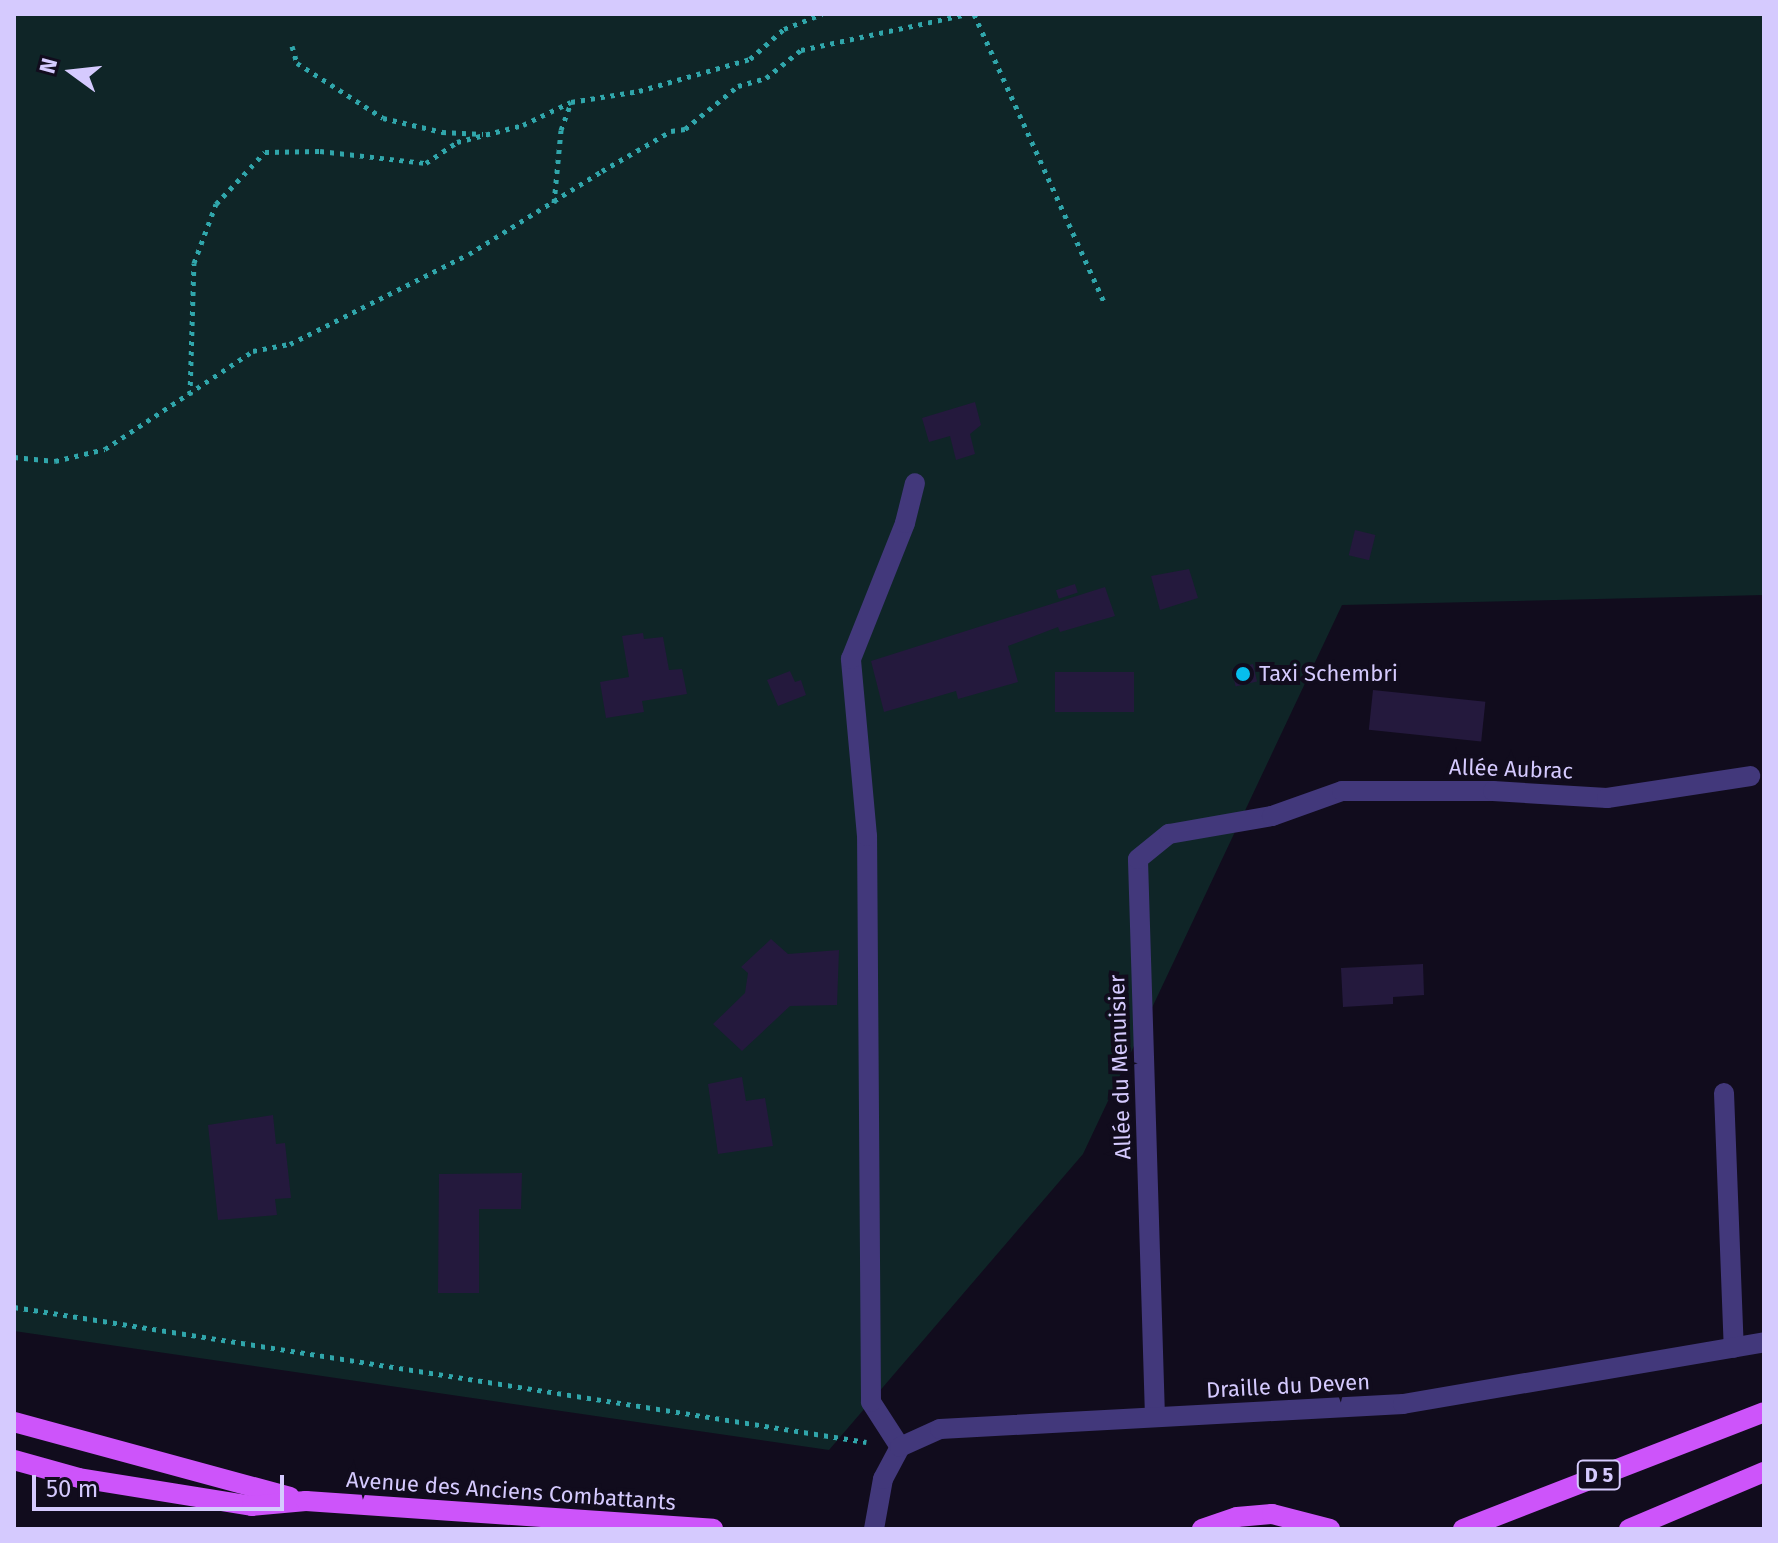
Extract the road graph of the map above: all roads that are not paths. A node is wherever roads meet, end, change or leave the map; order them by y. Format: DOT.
graph roads {
  1 [pos="915,483"];
  2 [pos="1750,776"];
  3 [pos="1272,816"];
  4 [pos="1724,1093"];
  5 [pos="1764,1342"];
  6 [pos="1734,1348"];
  7 [pos="1764,1412"];
  8 [pos="1155,1417"];
  9 [pos="14,1422"];
  10 [pos="900,1447"];
  11 [pos="14,1460"];
  12 [pos="1764,1472"];
  13 [pos="306,1501"];
  14 [pos="713,1529"];
  15 [pos="874,1529"];
  16 [pos="1202,1529"];
  17 [pos="1330,1529"];
  18 [pos="1463,1529"];
  19 [pos="1629,1529"];
  1 -- 10 [label="street"];
  2 -- 3 [label="street, Allée Aubrac"];
  3 -- 8 [label="street, Allée du Menuisier"];
  4 -- 6 [label="street"];
  5 -- 6 [label="street, Draille du Deven"];
  6 -- 8 [label="street, Draille du Deven"];
  7 -- 18 [label="main road, D 5"];
  8 -- 10 [label="street, Draille du Deven"];
  9 -- 13 [label="main road, Avenue des Anciens Combattants"];
  10 -- 15 [label="street"];
  11 -- 13 [label="main road, Avenue des Anciens Combattants"];
  12 -- 19 [label="main road"];
  13 -- 14 [label="main road, Avenue des Anciens Combattants"];
  16 -- 17 [label="main road"];
}
